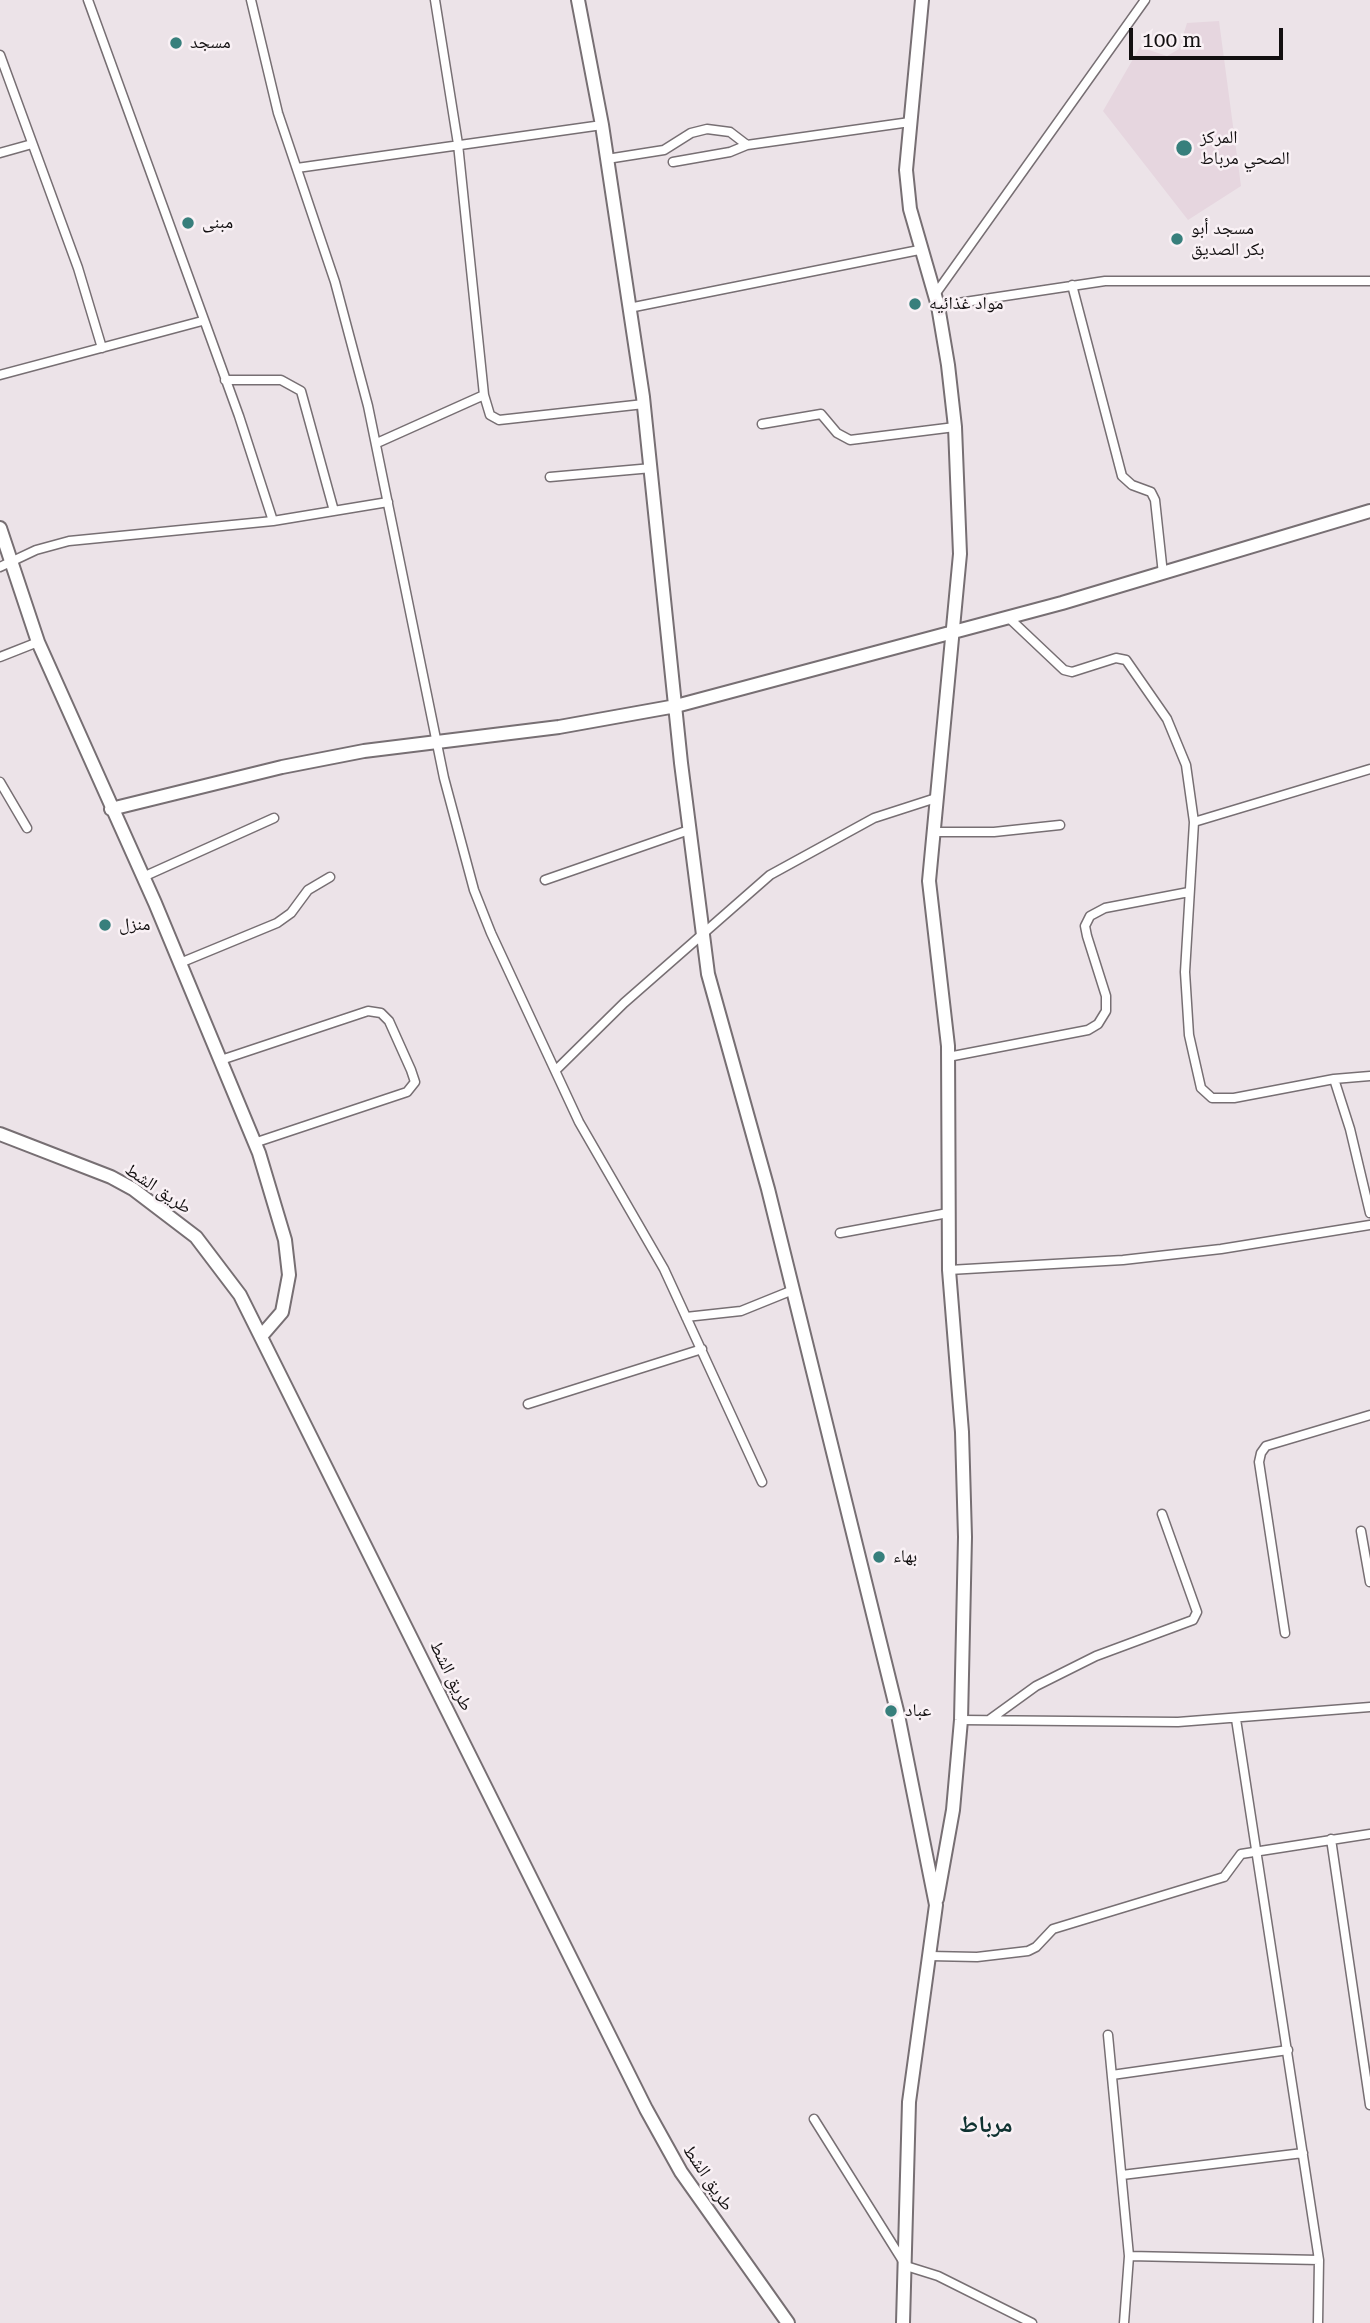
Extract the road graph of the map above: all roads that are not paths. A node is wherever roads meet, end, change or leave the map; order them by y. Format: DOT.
graph roads {
  1 [pos="88,0"];
  2 [pos="251,0"];
  3 [pos="435,0"];
  4 [pos="578,0"];
  5 [pos="922,0"];
  6 [pos="1145,0"];
  7 [pos="0,55"];
  8 [pos="910,122"];
  9 [pos="602,125"];
  10 [pos="32,144"];
  11 [pos="458,144"];
  12 [pos="747,145"];
  13 [pos="0,153"];
  14 [pos="607,159"];
  15 [pos="673,162"];
  16 [pos="297,168"];
  17 [pos="919,250"];
  18 [pos="1370,281"];
  19 [pos="1072,285"];
  20 [pos="936,301"];
  21 [pos="629,308"];
  22 [pos="202,321"];
  23 [pos="102,348"];
  24 [pos="0,375"];
  25 [pos="225,380"];
  26 [pos="484,395"];
  27 [pos="644,404"];
  28 [pos="762,424"];
  29 [pos="955,427"];
  30 [pos="377,443"];
  31 [pos="652,468"];
  32 [pos="550,477"];
  33 [pos="388,502"];
  34 [pos="334,511"];
  35 [pos="1370,511"];
  36 [pos="273,521"];
  37 [pos="0,528"];
  38 [pos="6,564"];
  39 [pos="1163,574"];
  40 [pos="1009,618"];
  41 [pos="955,632"];
  42 [pos="38,642"];
  43 [pos="0,657"];
  44 [pos="676,706"];
  45 [pos="438,741"];
  46 [pos="1370,769"];
  47 [pos="0,782"];
  48 [pos="936,798"];
  49 [pos="111,809"];
  50 [pos="274,818"];
  51 [pos="1194,822"];
  52 [pos="1060,825"];
  53 [pos="27,828"];
  54 [pos="689,830"];
  55 [pos="932,832"];
  56 [pos="143,877"];
  57 [pos="330,877"];
  58 [pos="545,880"];
  59 [pos="1189,892"];
  60 [pos="702,937"];
  61 [pos="180,963"];
  62 [pos="948,1057"];
  63 [pos="221,1060"];
  64 [pos="557,1069"];
  65 [pos="1370,1076"];
  66 [pos="1334,1079"];
  67 [pos="0,1134"];
  68 [pos="254,1143"];
  69 [pos="948,1213"];
  70 [pos="1370,1213"];
  71 [pos="1370,1225"];
  72 [pos="840,1233"];
  73 [pos="949,1270"];
  74 [pos="793,1290"];
  75 [pos="686,1317"];
  76 [pos="263,1334"];
  77 [pos="702,1349"];
  78 [pos="528,1404"];
  79 [pos="1370,1415"];
  80 [pos="762,1482"];
  81 [pos="1162,1514"];
  82 [pos="1362,1531"];
  83 [pos="1370,1582"];
  84 [pos="1285,1633"];
  85 [pos="1370,1707"];
  86 [pos="1236,1719"];
  87 [pos="961,1720"];
  88 [pos="989,1720"];
  89 [pos="1370,1834"];
  90 [pos="1331,1839"];
  91 [pos="1258,1850"];
  92 [pos="936,1905"];
  93 [pos="930,1956"];
  94 [pos="1108,2035"];
  95 [pos="1288,2050"];
  96 [pos="1112,2075"];
  97 [pos="1370,2105"];
  98 [pos="814,2119"];
  99 [pos="1303,2153"];
  100 [pos="1122,2175"];
  101 [pos="1129,2256"];
  102 [pos="1319,2260"];
  103 [pos="906,2266"];
  104 [pos="788,2323"];
  105 [pos="903,2323"];
  106 [pos="1032,2323"];
  107 [pos="1124,2323"];
  108 [pos="1318,2323"];
  1 -- 22 [label="street"];
  2 -- 16 [label="street"];
  3 -- 11 [label="street"];
  4 -- 9 [label="street"];
  5 -- 8 [label="street"];
  6 -- 20 [label="street"];
  7 -- 10 [label="street"];
  8 -- 12 [label="street"];
  8 -- 17 [label="street"];
  9 -- 11 [label="street"];
  9 -- 14 [label="street"];
  10 -- 13 [label="street"];
  10 -- 23 [label="street"];
  11 -- 16 [label="street"];
  11 -- 26 [label="street"];
  12 -- 14 [label="street"];
  12 -- 15 [label="street"];
  14 -- 21 [label="street"];
  16 -- 30 [label="street"];
  17 -- 20 [label="street"];
  17 -- 21 [label="street"];
  18 -- 19 [label="street"];
  19 -- 20 [label="street"];
  19 -- 39 [label="street"];
  20 -- 29 [label="street"];
  21 -- 27 [label="street"];
  22 -- 23 [label="street"];
  22 -- 25 [label="street"];
  23 -- 24 [label="street"];
  25 -- 34 [label="street"];
  25 -- 36 [label="street"];
  26 -- 27 [label="street"];
  26 -- 30 [label="street"];
  27 -- 31 [label="street"];
  28 -- 29 [label="street"];
  29 -- 41 [label="street"];
  30 -- 33 [label="street"];
  31 -- 32 [label="street"];
  31 -- 44 [label="street"];
  33 -- 34 [label="street"];
  33 -- 45 [label="street"];
  34 -- 36 [label="street"];
  35 -- 39 [label="street"];
  36 -- 38 [label="street"];
  37 -- 38 [label="street"];
  38 -- 42 [label="street"];
  39 -- 40 [label="street"];
  40 -- 41 [label="street"];
  40 -- 51 [label="street"];
  41 -- 44 [label="street"];
  41 -- 48 [label="street"];
  42 -- 43 [label="street"];
  42 -- 49 [label="street"];
  44 -- 45 [label="street"];
  44 -- 54 [label="street"];
  45 -- 49 [label="street"];
  45 -- 64 [label="street"];
  46 -- 51 [label="street"];
  47 -- 53 [label="street"];
  48 -- 55 [label="street"];
  48 -- 60 [label="street"];
  49 -- 56 [label="street"];
  50 -- 56 [label="street"];
  51 -- 59 [label="street"];
  52 -- 55 [label="street"];
  54 -- 58 [label="street"];
  54 -- 60 [label="street"];
  55 -- 62 [label="street"];
  56 -- 61 [label="street"];
  57 -- 61 [label="street"];
  59 -- 62 [label="street"];
  59 -- 66 [label="street"];
  60 -- 64 [label="street"];
  60 -- 74 [label="street"];
  61 -- 63 [label="street"];
  62 -- 69 [label="street"];
  63 -- 68 [label="street"];
  63 -- 68 [label="street"];
  64 -- 75 [label="street"];
  65 -- 66 [label="street"];
  66 -- 70 [label="street"];
  67 -- 76 [label="street, طريق الشط"];
  68 -- 76 [label="street"];
  69 -- 72 [label="street"];
  69 -- 73 [label="street"];
  71 -- 73 [label="street"];
  73 -- 87 [label="street"];
  74 -- 75 [label="street"];
  74 -- 92 [label="street"];
  75 -- 77 [label="street"];
  76 -- 104 [label="street, طريق الشط"];
  77 -- 78 [label="street"];
  77 -- 80 [label="street"];
  79 -- 84 [label="street"];
  81 -- 88 [label="street"];
  82 -- 83 [label="street"];
  85 -- 86 [label="street"];
  86 -- 88 [label="street"];
  86 -- 91 [label="street"];
  87 -- 88 [label="street"];
  87 -- 92 [label="street"];
  89 -- 90 [label="street"];
  90 -- 91 [label="street"];
  90 -- 97 [label="street"];
  91 -- 93 [label="street"];
  91 -- 95 [label="street"];
  92 -- 93 [label="street"];
  93 -- 103 [label="street"];
  94 -- 96 [label="street"];
  95 -- 96 [label="street"];
  95 -- 99 [label="street"];
  96 -- 100 [label="street"];
  98 -- 103 [label="street"];
  99 -- 100 [label="street"];
  99 -- 102 [label="street"];
  100 -- 101 [label="street"];
  101 -- 102 [label="street"];
  101 -- 107 [label="street"];
  102 -- 108 [label="street"];
  103 -- 105 [label="street"];
  103 -- 106 [label="street"];
}
